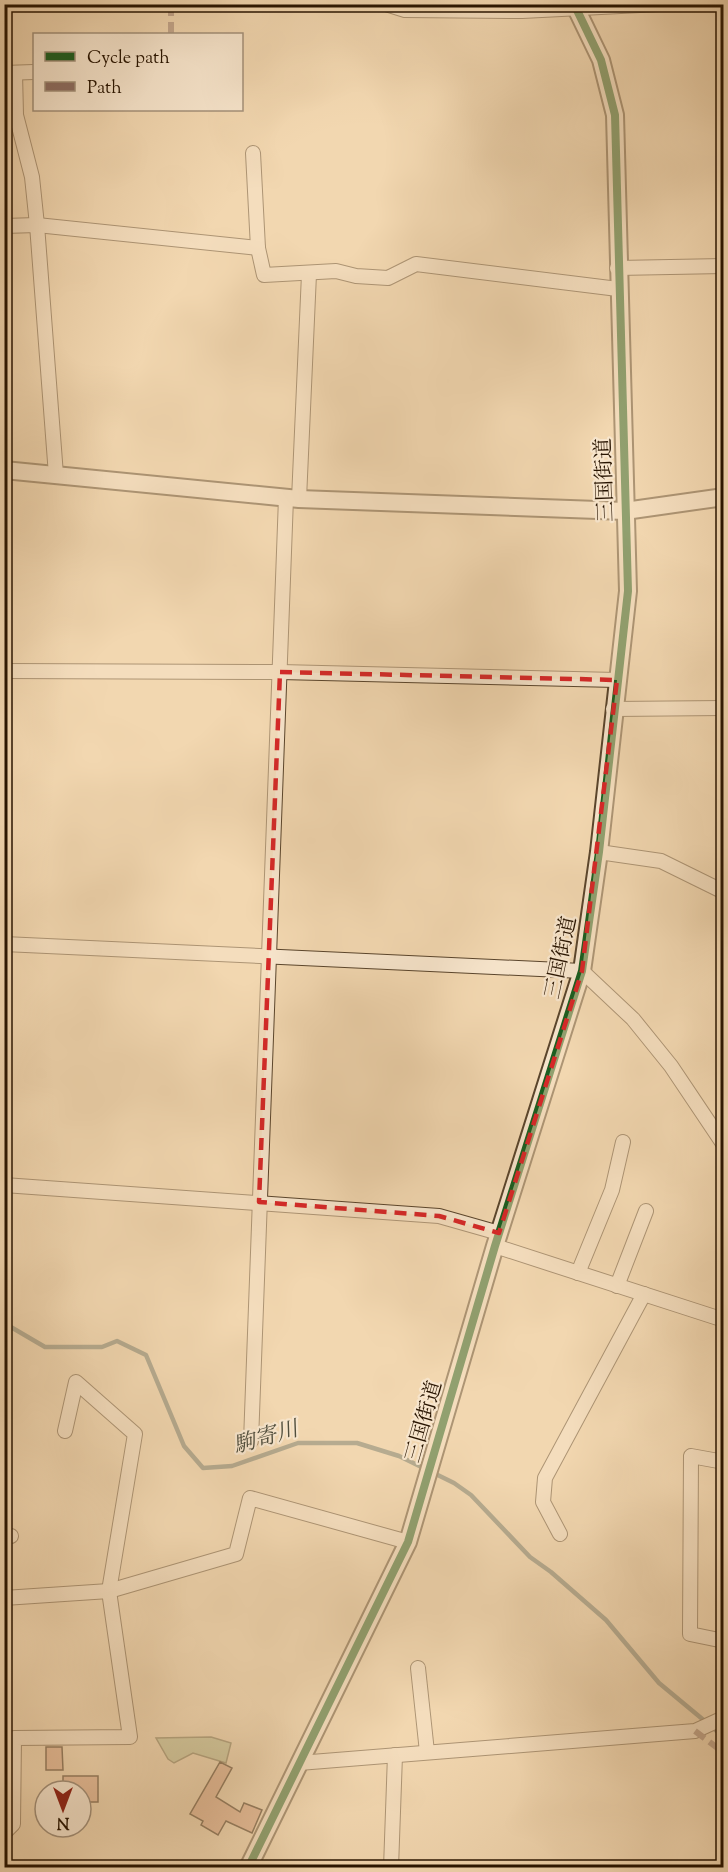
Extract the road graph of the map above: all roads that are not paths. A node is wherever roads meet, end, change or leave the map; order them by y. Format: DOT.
graph roads {
  1 [pos="386,4"];
  2 [pos="660,4"];
  3 [pos="723,4"];
  4 [pos="575,6"];
  5 [pos="723,15"];
  6 [pos="33,72"];
  7 [pos="10,73"];
  8 [pos="253,153"];
  9 [pos="37,225"];
  10 [pos="4,226"];
  11 [pos="258,248"];
  12 [pos="723,266"];
  13 [pos="617,268"];
  14 [pos="309,274"];
  15 [pos="618,289"];
  16 [pos="4,470"];
  17 [pos="56,475"];
  18 [pos="723,497"];
  19 [pos="292,499"];
  20 [pos="625,511"];
  21 [pos="4,671"];
  22 [pos="279,672"];
  23 [pos="617,680"];
  24 [pos="613,708"];
  25 [pos="723,708"];
  26 [pos="599,852"];
  27 [pos="723,892"];
  28 [pos="4,944"];
  29 [pos="268,956"];
  30 [pos="582,971"];
  31 [pos="719,1126"];
  32 [pos="622,1142"];
  33 [pos="723,1145"];
  34 [pos="4,1185"];
  35 [pos="259,1202"];
  36 [pos="646,1211"];
  37 [pos="497,1240"];
  38 [pos="578,1273"];
  39 [pos="617,1286"];
  40 [pos="644,1294"];
  41 [pos="723,1320"];
  42 [pos="65,1431"];
  43 [pos="251,1441"];
  44 [pos="723,1462"];
  45 [pos="560,1534"];
  46 [pos="408,1542"];
  47 [pos="109,1591"];
  48 [pos="4,1598"];
  49 [pos="723,1641"];
  50 [pos="418,1668"];
  51 [pos="720,1721"];
  52 [pos="427,1752"];
  53 [pos="395,1755"];
  54 [pos="299,1763"];
  55 [pos="4,1833"];
  56 [pos="248,1868"];
  57 [pos="391,1868"];
  1 -- 4 [label="street"];
  2 -- 4 [label="street"];
  3 -- 5 [label="street"];
  4 -- 13 [label="street, 三国街道"];
  6 -- 7 [label="street"];
  7 -- 9 [label="street"];
  8 -- 11 [label="street"];
  9 -- 10 [label="street"];
  9 -- 11 [label="street"];
  9 -- 17 [label="street"];
  11 -- 14 [label="street"];
  12 -- 13 [label="street"];
  13 -- 15 [label="street, 三国街道"];
  14 -- 15 [label="street"];
  14 -- 19 [label="street"];
  15 -- 20 [label="street, 三国街道"];
  16 -- 17 [label="street"];
  17 -- 19 [label="street"];
  18 -- 20 [label="street"];
  19 -- 20 [label="street"];
  19 -- 22 [label="street"];
  20 -- 23 [label="street, 三国街道"];
  21 -- 22 [label="street"];
  22 -- 23 [label="street"];
  22 -- 29 [label="street"];
  23 -- 24 [label="street, 三国街道"];
  24 -- 25 [label="street"];
  24 -- 26 [label="street, 三国街道"];
  26 -- 27 [label="street"];
  26 -- 30 [label="street, 三国街道"];
  28 -- 29 [label="street"];
  29 -- 30 [label="street"];
  29 -- 35 [label="street"];
  30 -- 31 [label="street"];
  30 -- 37 [label="street, 三国街道"];
  31 -- 33 [label="street"];
  32 -- 38 [label="street"];
  34 -- 35 [label="street"];
  35 -- 37 [label="street"];
  35 -- 43 [label="street"];
  36 -- 39 [label="street"];
  37 -- 38 [label="street"];
  37 -- 46 [label="street, 三国街道"];
  38 -- 39 [label="street"];
  39 -- 40 [label="street"];
  40 -- 41 [label="street"];
  40 -- 45 [label="street"];
  42 -- 47 [label="street"];
  44 -- 49 [label="street"];
  46 -- 47 [label="street"];
  46 -- 54 [label="street, 三国街道"];
  47 -- 48 [label="street"];
  47 -- 55 [label="street"];
  50 -- 52 [label="street"];
  51 -- 52 [label="street"];
  52 -- 53 [label="street"];
  53 -- 54 [label="street"];
  53 -- 57 [label="street"];
  54 -- 56 [label="street, 三国街道"];
}
